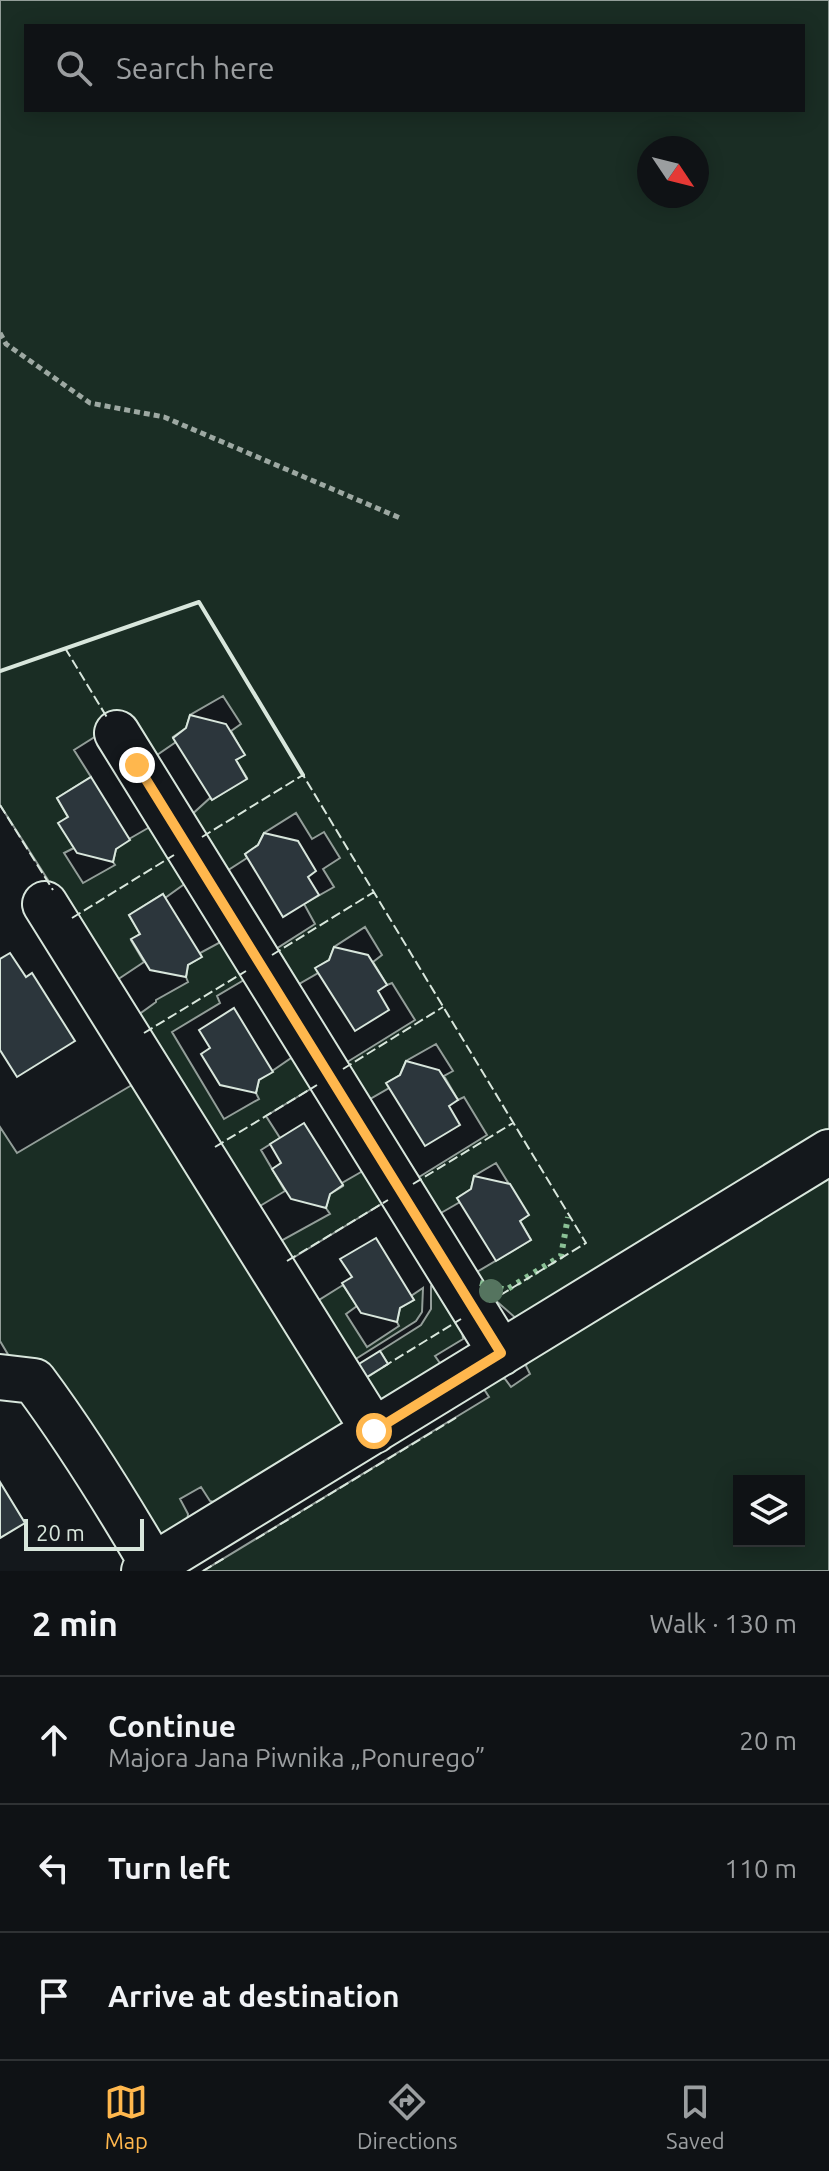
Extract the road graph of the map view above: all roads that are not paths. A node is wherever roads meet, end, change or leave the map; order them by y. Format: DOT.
graph roads {
  1 [pos="117,733"];
  2 [pos="45,904"];
  3 [pos="829,1152"];
  4 [pos="501,1353"];
  5 [pos="0,1377"];
  6 [pos="374,1431"];
  7 [pos="148,1568"];
  1 -- 4 [label="street"];
  2 -- 6 [label="street"];
  3 -- 4 [label="street"];
  4 -- 6 [label="street"];
  5 -- 7 [label="street"];
  6 -- 7 [label="street"];
}
